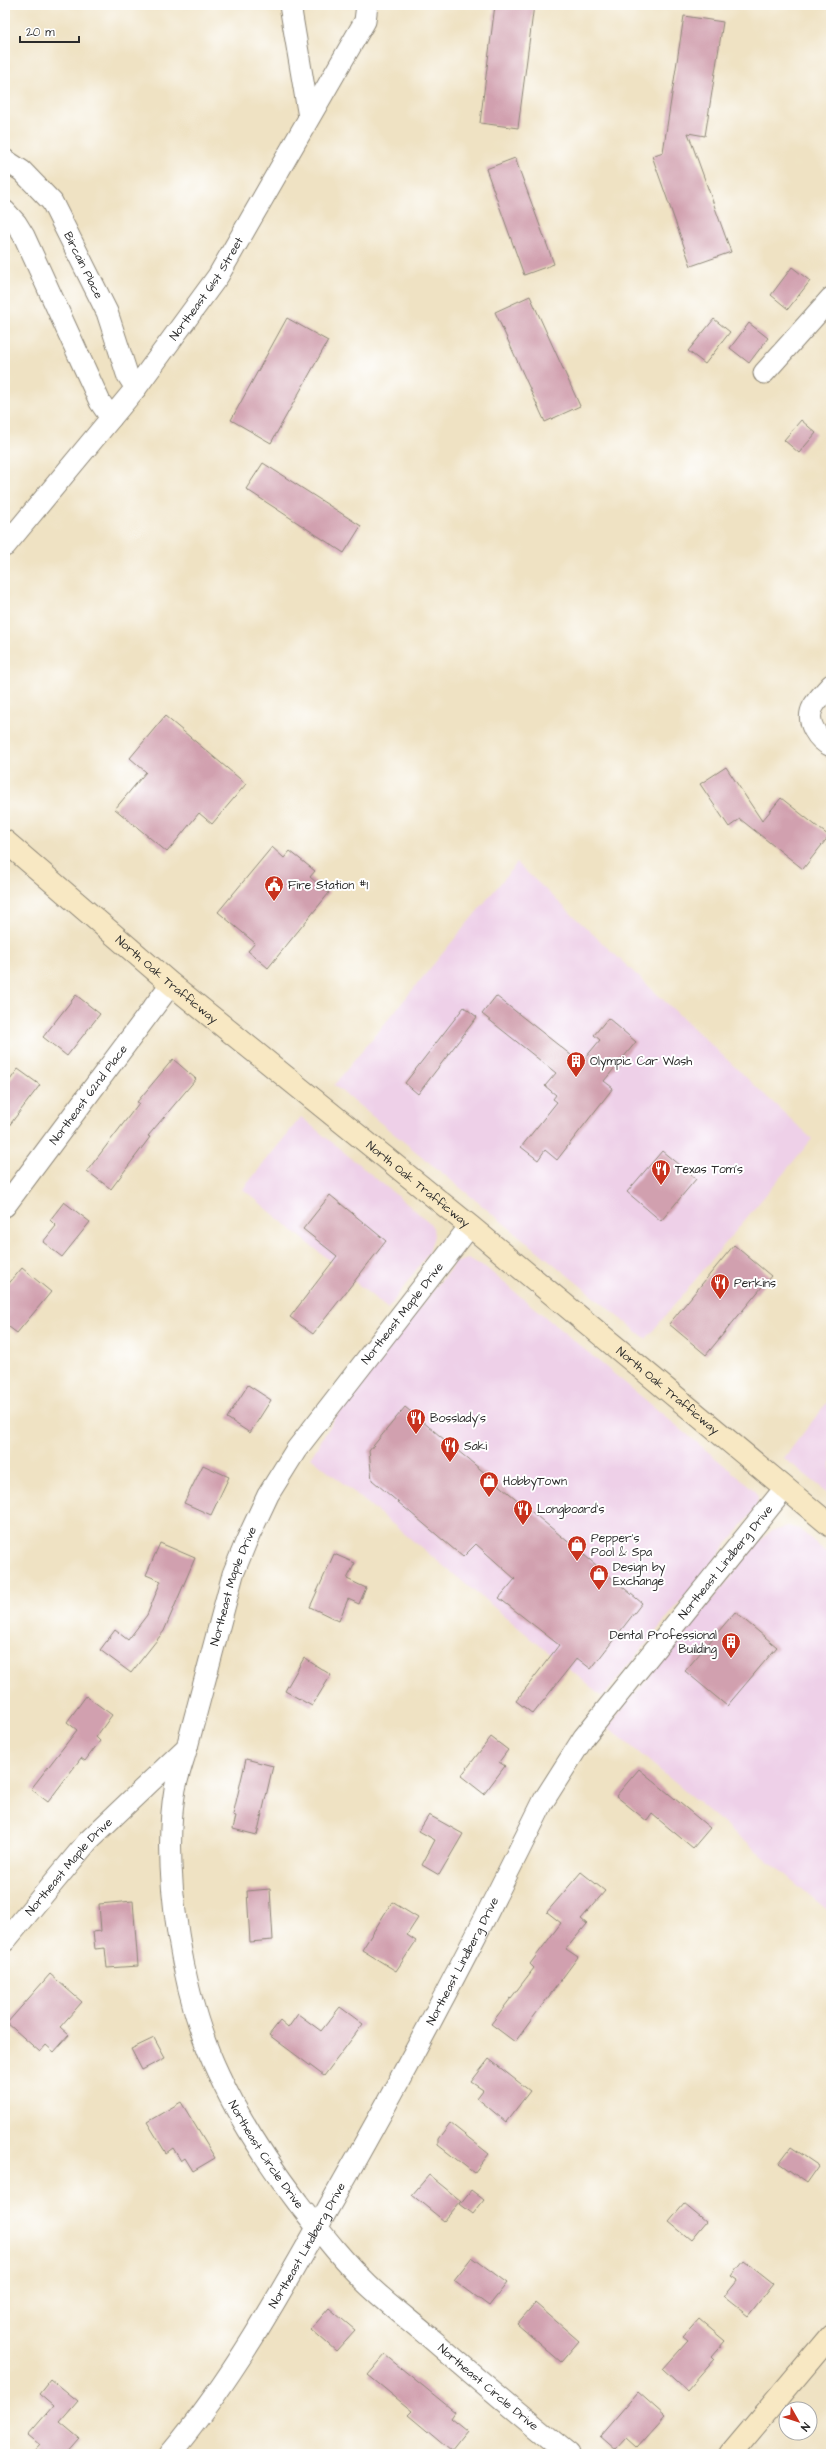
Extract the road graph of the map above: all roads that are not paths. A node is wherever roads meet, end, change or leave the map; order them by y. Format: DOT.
graph roads {
  1 [pos="290,5"];
  2 [pos="367,5"];
  3 [pos="309,117"];
  4 [pos="5,160"];
  5 [pos="5,211"];
  6 [pos="831,298"];
  7 [pos="764,373"];
  8 [pos="136,388"];
  9 [pos="111,418"];
  10 [pos="5,546"];
  11 [pos="831,685"];
  12 [pos="823,740"];
  13 [pos="5,841"];
  14 [pos="172,984"];
  15 [pos="5,1206"];
  16 [pos="470,1226"];
  17 [pos="785,1488"];
  18 [pos="831,1526"];
  19 [pos="187,1747"];
  20 [pos="5,1941"];
  21 [pos="317,2228"];
  22 [pos="831,2335"];
  23 [pos="170,2454"];
  24 [pos="569,2454"];
  25 [pos="731,2454"];
  1 -- 3 [label="street"];
  2 -- 3 [label="street, Northeast 61st Street"];
  3 -- 8 [label="street, Northeast 61st Street"];
  4 -- 8 [label="street, Bircain Place"];
  5 -- 9 [label="street"];
  6 -- 7 [label="street"];
  8 -- 9 [label="street, Northeast 61st Street"];
  9 -- 10 [label="street, Northeast 61st Street"];
  11 -- 12 [label="street"];
  13 -- 14 [label="main road, North Oak Trafficway"];
  14 -- 15 [label="street, Northeast 62nd Place"];
  14 -- 16 [label="main road, North Oak Trafficway"];
  16 -- 17 [label="main road, North Oak Trafficway"];
  16 -- 19 [label="street, Northeast Maple Drive"];
  17 -- 18 [label="main road, North Oak Trafficway"];
  17 -- 21 [label="street, Northeast Lindberg Drive"];
  19 -- 20 [label="street, Northeast Maple Drive"];
  19 -- 21 [label="street, Northeast Circle Drive"];
  21 -- 23 [label="street, Northeast Lindberg Drive"];
  21 -- 24 [label="street, Northeast Circle Drive"];
  22 -- 25 [label="main road"];
}
